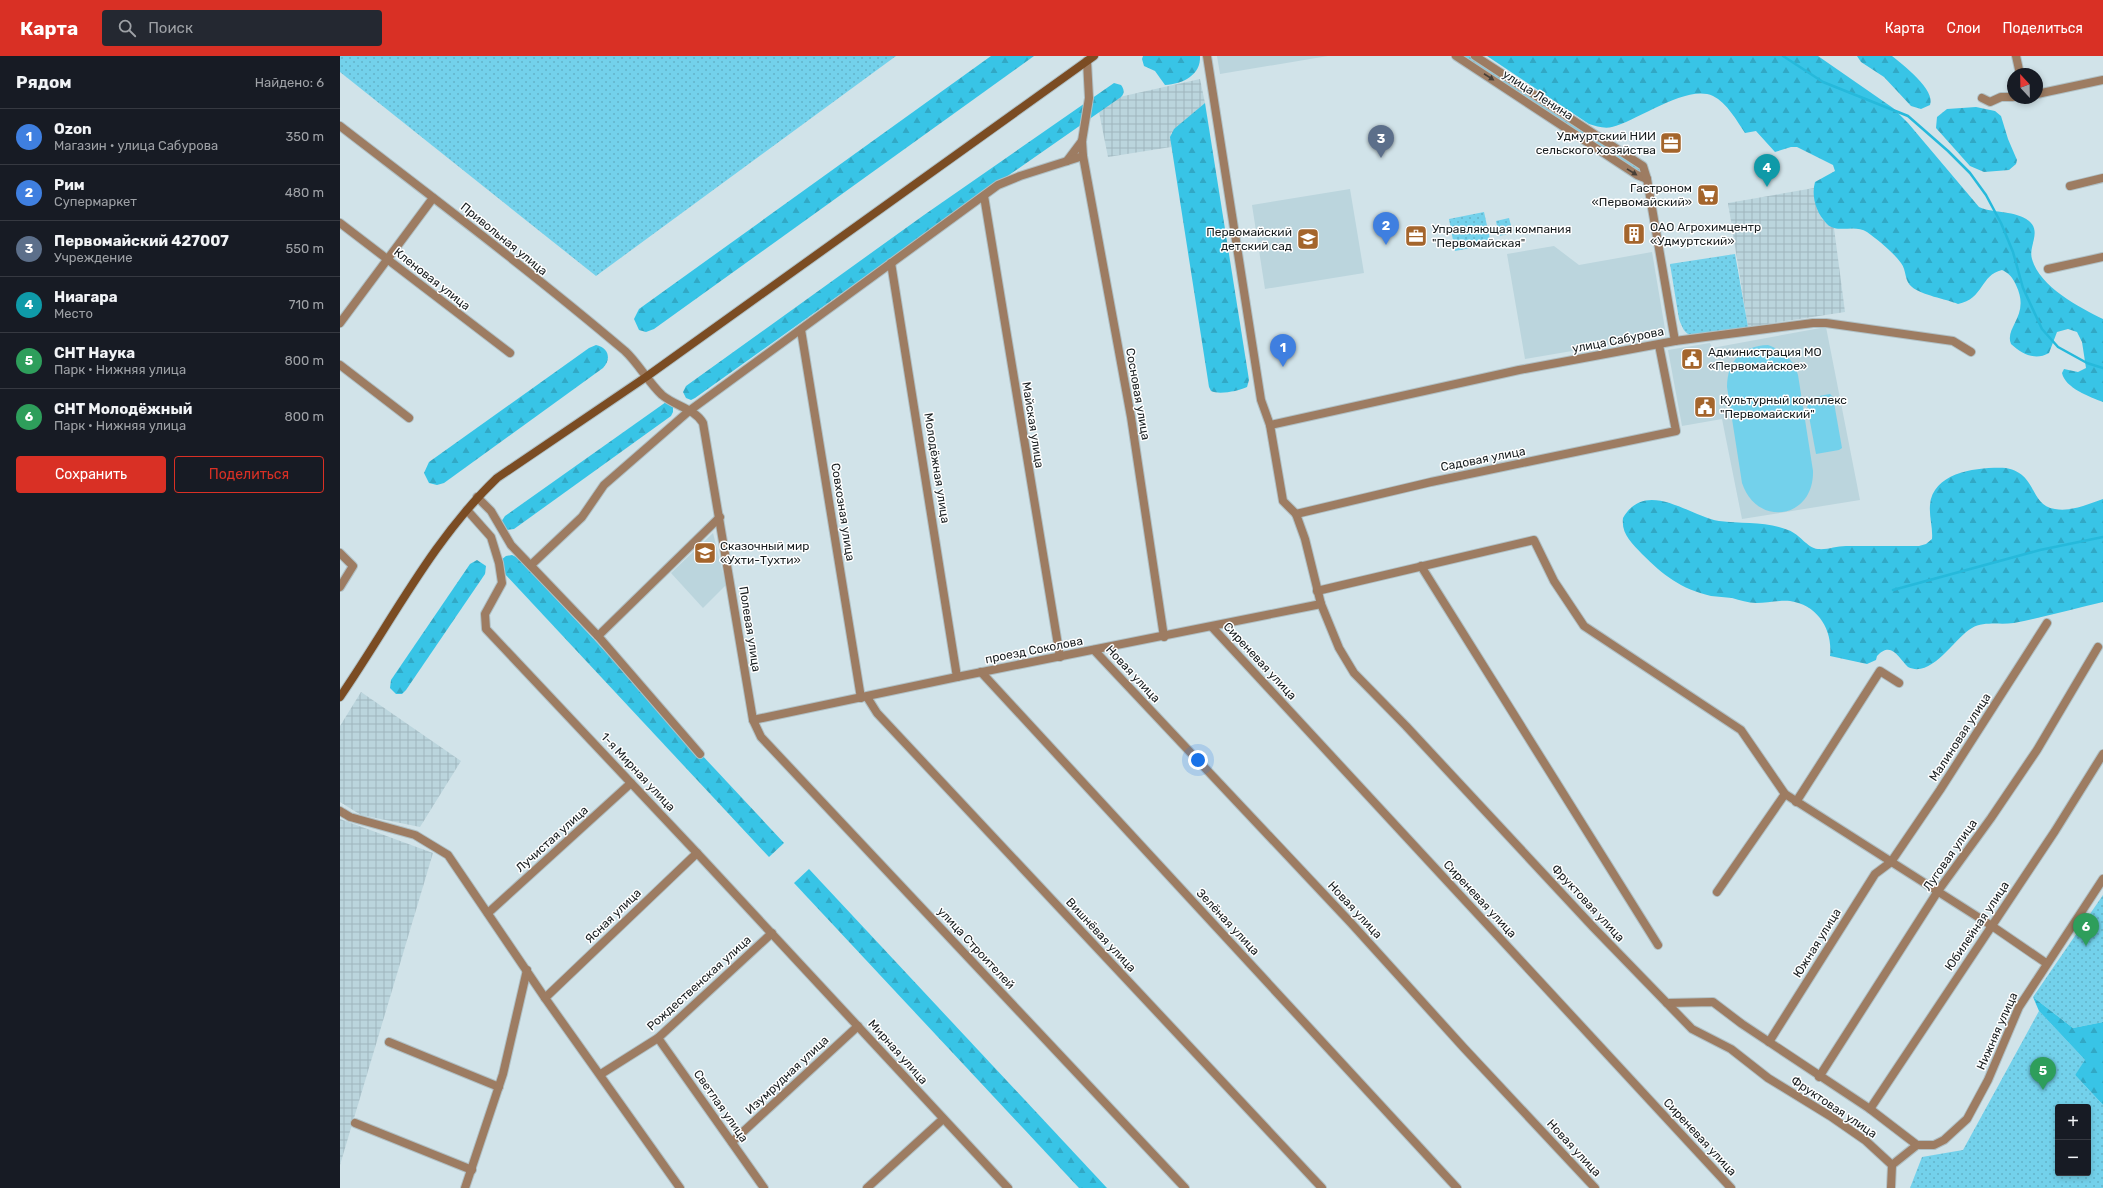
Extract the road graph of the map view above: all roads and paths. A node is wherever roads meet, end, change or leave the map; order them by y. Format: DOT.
graph roads {
  1 [pos="1094,56"];
  2 [pos="1207,56"];
  3 [pos="1456,56"];
  4 [pos="1475,56"];
  5 [pos="2016,56"];
  6 [pos="1087,61"];
  7 [pos="2019,68"];
  8 [pos="2103,80"];
  9 [pos="2043,93"];
  10 [pos="2007,97"];
  11 [pos="1982,98"];
  12 [pos="340,126"];
  13 [pos="1082,141"];
  14 [pos="1083,156"];
  15 [pos="1067,161"];
  16 [pos="2103,178"];
  17 [pos="1647,179"];
  18 [pos="2070,186"];
  19 [pos="984,196"];
  20 [pos="433,198"];
  21 [pos="340,223"];
  22 [pos="2103,257"];
  23 [pos="387,259"];
  24 [pos="891,263"];
  25 [pos="2048,269"];
  26 [pos="340,323"];
  27 [pos="801,330"];
  28 [pos="1675,341"];
  29 [pos="1659,345"];
  30 [pos="1971,352"];
  31 [pos="510,353"];
  32 [pos="340,365"];
  33 [pos="646,377"];
  34 [pos="689,411"];
  35 [pos="409,418"];
  36 [pos="1270,425"];
  37 [pos="477,497"];
  38 [pos="467,510"];
  39 [pos="1296,514"];
  40 [pos="720,517"];
  41 [pos="340,552"];
  42 [pos="531,564"];
  43 [pos="1421,566"];
  44 [pos="340,587"];
  45 [pos="1317,591"];
  46 [pos="1321,604"];
  47 [pos="2047,623"];
  48 [pos="1212,627"];
  49 [pos="598,636"];
  50 [pos="1164,637"];
  51 [pos="2098,647"];
  52 [pos="1094,650"];
  53 [pos="1060,657"];
  54 [pos="981,672"];
  55 [pos="957,677"];
  56 [pos="1899,683"];
  57 [pos="340,697"];
  58 [pos="864,697"];
  59 [pos="753,720"];
  60 [pos="700,754"];
  61 [pos="2103,754"];
  62 [pos="631,783"];
  63 [pos="1785,794"];
  64 [pos="1796,802"];
  65 [pos="340,811"];
  66 [pos="697,852"];
  67 [pos="1891,862"];
  68 [pos="2103,879"];
  69 [pos="1938,891"];
  70 [pos="1717,892"];
  71 [pos="488,913"];
  72 [pos="1992,926"];
  73 [pos="772,933"];
  74 [pos="1658,945"];
  75 [pos="2046,963"];
  76 [pos="527,970"];
  77 [pos="546,998"];
  78 [pos="1667,1002"];
  79 [pos="858,1026"];
  80 [pos="658,1038"];
  81 [pos="389,1042"];
  82 [pos="1769,1042"];
  83 [pos="601,1074"];
  84 [pos="1819,1077"];
  85 [pos="499,1087"];
  86 [pos="1870,1109"];
  87 [pos="943,1119"];
  88 [pos="355,1123"];
  89 [pos="732,1142"];
  90 [pos="1917,1145"];
  91 [pos="1892,1165"];
  92 [pos="472,1170"];
  93 [pos="465,1188"];
  94 [pos="680,1188"];
  95 [pos="764,1188"];
  96 [pos="867,1188"];
  97 [pos="1008,1188"];
  98 [pos="1185,1188"];
  99 [pos="1322,1188"];
  100 [pos="1457,1188"];
  101 [pos="1595,1188"];
  102 [pos="1731,1188"];
  103 [pos="1891,1188"];
  1 -- 6 [label="street"];
  2 -- 36 [label="street"];
  3 -- 17 [label="street, улица Ленина, one-way"];
  4 -- 17 [label="street, улица Ленина"];
  5 -- 7 [label="street"];
  6 -- 13 [label="street"];
  6 -- 33 [label="street"];
  8 -- 9 [label="street"];
  10 -- 11 [label="street"];
  12 -- 20 [label="street, Привольная улица"];
  13 -- 14 [label="street, Сосновая улица"];
  13 -- 15 [label="street"];
  14 -- 15 [label="street"];
  14 -- 50 [label="street, Сосновая улица"];
  15 -- 19 [label="street"];
  16 -- 18 [label="street"];
  17 -- 28 [label="street, улица Ленина"];
  19 -- 24 [label="street"];
  19 -- 53 [label="street, Майская улица"];
  20 -- 23 [label="street"];
  20 -- 33 [label="street, Привольная улица"];
  21 -- 23 [label="street, Кленовая улица"];
  22 -- 25 [label="street"];
  23 -- 26 [label="street"];
  23 -- 31 [label="street, Кленовая улица"];
  24 -- 27 [label="street"];
  24 -- 55 [label="street, Молодёжная улица"];
  27 -- 34 [label="street"];
  27 -- 58 [label="street, Совхозная улица"];
  28 -- 29 [label="street, улица Сабурова"];
  28 -- 30 [label="street, улица Сабурова"];
  29 -- 36 [label="street, улица Сабурова"];
  29 -- 39 [label="street, Садовая улица"];
  32 -- 35 [label="street"];
  33 -- 34 [label="street, Привольная улица"];
  33 -- 37 [label="street"];
  34 -- 40 [label="street, Полевая улица"];
  34 -- 42 [label="street"];
  36 -- 39 [label="street"];
  37 -- 38 [label="street"];
  37 -- 42 [label="street"];
  38 -- 57 [label="street"];
  38 -- 62 [label="street, 1-я Мирная улица"];
  39 -- 45 [label="street, Фруктовая улица"];
  40 -- 49 [label="street"];
  40 -- 59 [label="street, Полевая улица"];
  41 -- 44 [label="street"];
  42 -- 49 [label="street"];
  43 -- 45 [label="street"];
  43 -- 63 [label="street"];
  43 -- 74 [label="street"];
  45 -- 46 [label="street, Фруктовая улица"];
  46 -- 48 [label="street, проезд Соколова"];
  46 -- 78 [label="street, Фруктовая улица"];
  47 -- 67 [label="street, Малиновая улица"];
  48 -- 50 [label="street, проезд Соколова"];
  48 -- 102 [label="street, Сиреневая улица"];
  49 -- 60 [label="street"];
  50 -- 52 [label="street, проезд Соколова"];
  51 -- 69 [label="street, Луговая улица"];
  52 -- 53 [label="street, проезд Соколова"];
  52 -- 101 [label="street, Новая улица"];
  53 -- 54 [label="street, проезд Соколова"];
  54 -- 55 [label="street, проезд Соколова"];
  54 -- 100 [label="street, Зелёная улица"];
  55 -- 58 [label="street, проезд Соколова"];
  56 -- 64 [label="street"];
  58 -- 59 [label="street, проезд Соколова"];
  58 -- 99 [label="street, Вишнёвая улица"];
  59 -- 98 [label="street, улица Строителей"];
  61 -- 72 [label="street, Юбилейная улица"];
  62 -- 66 [label="street, 1-я Мирная улица"];
  62 -- 71 [label="street, Лучистая улица"];
  63 -- 64 [label="street"];
  63 -- 70 [label="street"];
  64 -- 67 [label="street"];
  65 -- 71 [label="street"];
  66 -- 73 [label="street, 1-я Мирная улица"];
  66 -- 77 [label="street, Ясная улица"];
  67 -- 69 [label="street"];
  67 -- 82 [label="street, Южная улица"];
  68 -- 75 [label="street, Нижняя улица"];
  69 -- 72 [label="street"];
  69 -- 84 [label="street, Луговая улица"];
  71 -- 76 [label="street"];
  72 -- 75 [label="street"];
  72 -- 86 [label="street, Юбилейная улица"];
  73 -- 79 [label="street, Мирная улица"];
  73 -- 80 [label="street, Рождественская улица"];
  75 -- 90 [label="street, Нижняя улица"];
  76 -- 77 [label="street"];
  76 -- 85 [label="street"];
  77 -- 83 [label="street"];
  78 -- 82 [label="street"];
  78 -- 91 [label="street, Фруктовая улица"];
  79 -- 87 [label="street, Мирная улица"];
  79 -- 89 [label="street, Изумрудная улица"];
  80 -- 83 [label="street, Рождественская улица"];
  80 -- 89 [label="street, Светлая улица"];
  81 -- 85 [label="street"];
  82 -- 84 [label="street"];
  83 -- 94 [label="street"];
  84 -- 86 [label="street"];
  85 -- 92 [label="street"];
  86 -- 90 [label="street"];
  87 -- 96 [label="street"];
  87 -- 97 [label="street, Мирная улица"];
  88 -- 92 [label="street"];
  89 -- 95 [label="street, Светлая улица"];
  90 -- 91 [label="street"];
  91 -- 103 [label="street"];
  92 -- 93 [label="street"];
}
